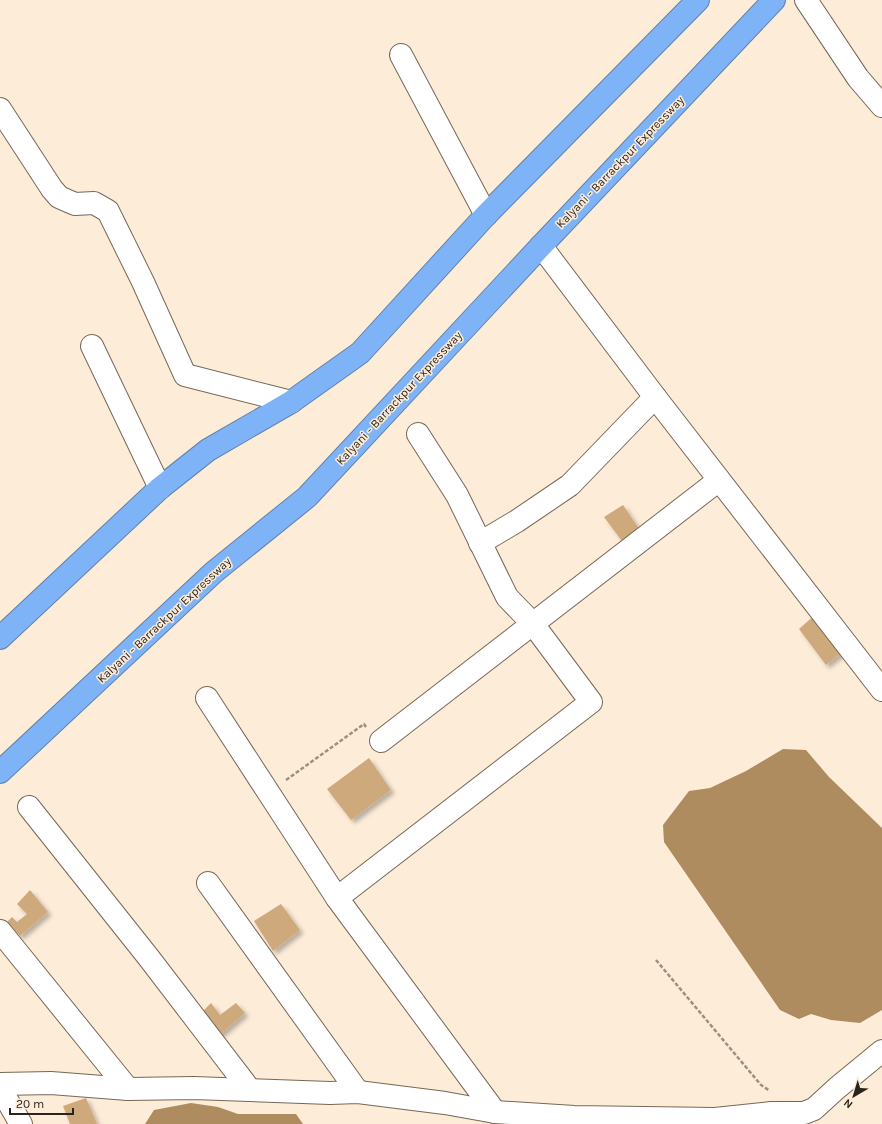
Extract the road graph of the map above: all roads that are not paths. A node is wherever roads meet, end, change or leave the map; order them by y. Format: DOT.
graph roads {
  1 [pos="698,0"];
  2 [pos="774,0"];
  3 [pos="806,0"];
  4 [pos="402,55"];
  5 [pos="882,106"];
  6 [pos="0,109"];
  7 [pos="486,215"];
  8 [pos="541,246"];
  9 [pos="92,346"];
  10 [pos="654,398"];
  11 [pos="291,402"];
  12 [pos="418,434"];
  13 [pos="719,480"];
  14 [pos="160,488"];
  15 [pos="480,542"];
  16 [pos="532,624"];
  17 [pos="0,638"];
  18 [pos="882,690"];
  19 [pos="207,698"];
  20 [pos="381,740"];
  21 [pos="0,772"];
  22 [pos="29,807"];
  23 [pos="208,883"];
  24 [pos="337,898"];
  25 [pos="0,931"];
  26 [pos="882,1051"];
  27 [pos="0,1084"];
  28 [pos="0,1088"];
  29 [pos="128,1089"];
  30 [pos="250,1090"];
  31 [pos="358,1092"];
  32 [pos="495,1112"];
  33 [pos="801,1118"];
  34 [pos="21,1124"];
  1 -- 7 [label="highway"];
  2 -- 8 [label="highway, Kalyani - Barrackpur Expressway"];
  3 -- 5 [label="street"];
  4 -- 7 [label="street"];
  6 -- 11 [label="street"];
  7 -- 11 [label="highway"];
  8 -- 10 [label="street"];
  8 -- 21 [label="highway, Kalyani - Barrackpur Expressway"];
  9 -- 14 [label="street"];
  10 -- 13 [label="street"];
  10 -- 15 [label="street"];
  11 -- 14 [label="highway"];
  12 -- 15 [label="street"];
  13 -- 16 [label="street"];
  13 -- 18 [label="street"];
  14 -- 17 [label="highway"];
  15 -- 16 [label="street"];
  16 -- 20 [label="street"];
  16 -- 24 [label="street"];
  19 -- 24 [label="street"];
  22 -- 30 [label="street"];
  23 -- 31 [label="street"];
  24 -- 32 [label="street"];
  25 -- 29 [label="street"];
  26 -- 33 [label="street"];
  27 -- 29 [label="street"];
  28 -- 34 [label="street"];
  29 -- 30 [label="street"];
  30 -- 31 [label="street"];
  31 -- 32 [label="street"];
  32 -- 33 [label="street"];
}
